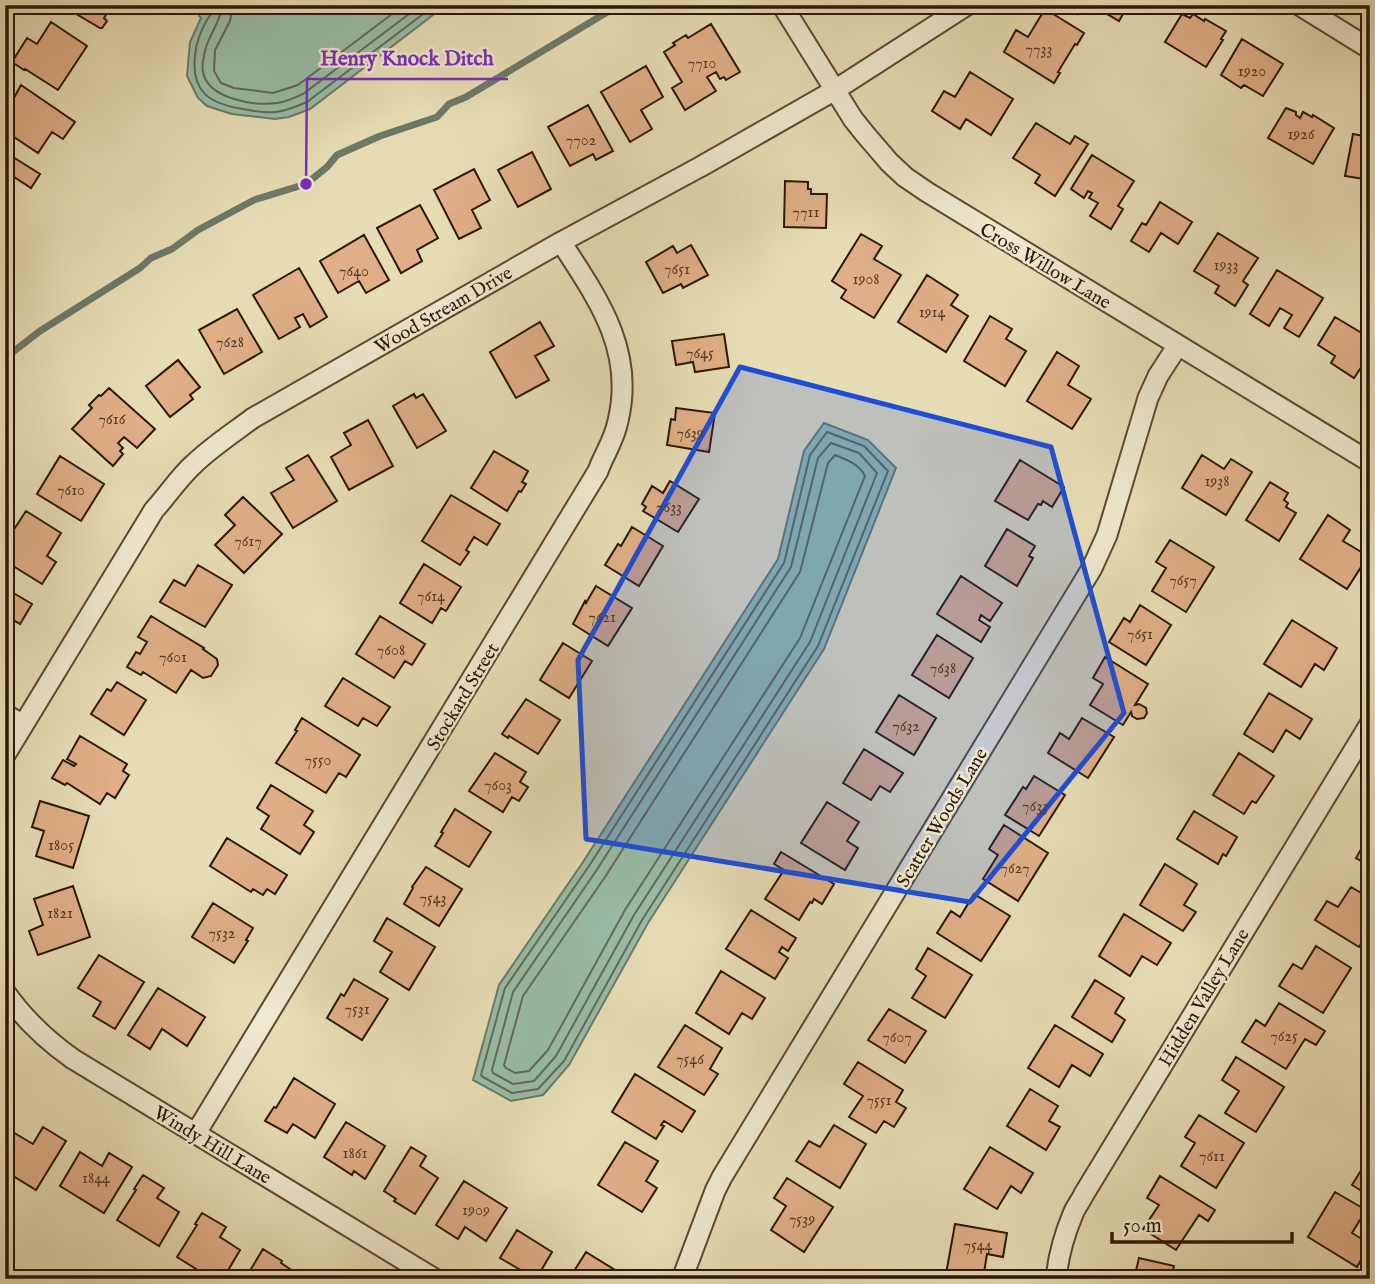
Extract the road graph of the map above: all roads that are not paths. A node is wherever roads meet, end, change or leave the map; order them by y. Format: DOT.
graph roads {
  1 [pos="782,5"];
  2 [pos="967,5"];
  3 [pos="1298,5"];
  4 [pos="1370,49"];
  5 [pos="835,90"];
  6 [pos="561,242"];
  7 [pos="1178,345"];
  8 [pos="1370,462"];
  9 [pos="5,714"];
  10 [pos="1370,724"];
  11 [pos="23,725"];
  12 [pos="5,755"];
  13 [pos="5,992"];
  14 [pos="196,1133"];
  15 [pos="435,1279"];
  16 [pos="682,1279"];
  17 [pos="1056,1279"];
  1 -- 5 [label="street, Cross Willow Lane"];
  2 -- 5 [label="street, Wood Stream Drive"];
  3 -- 4 [label="street"];
  5 -- 6 [label="street, Wood Stream Drive"];
  5 -- 7 [label="street, Cross Willow Lane"];
  6 -- 11 [label="street, Wood Stream Drive"];
  6 -- 14 [label="street, Stockard Street"];
  7 -- 8 [label="street, Cross Willow Lane"];
  7 -- 16 [label="street, Scatter Woods Lane"];
  9 -- 11 [label="street"];
  10 -- 17 [label="street, Hidden Valley Lane"];
  11 -- 12 [label="street"];
  13 -- 14 [label="street, Windy Hill Lane"];
  14 -- 15 [label="street, Windy Hill Lane"];
}
